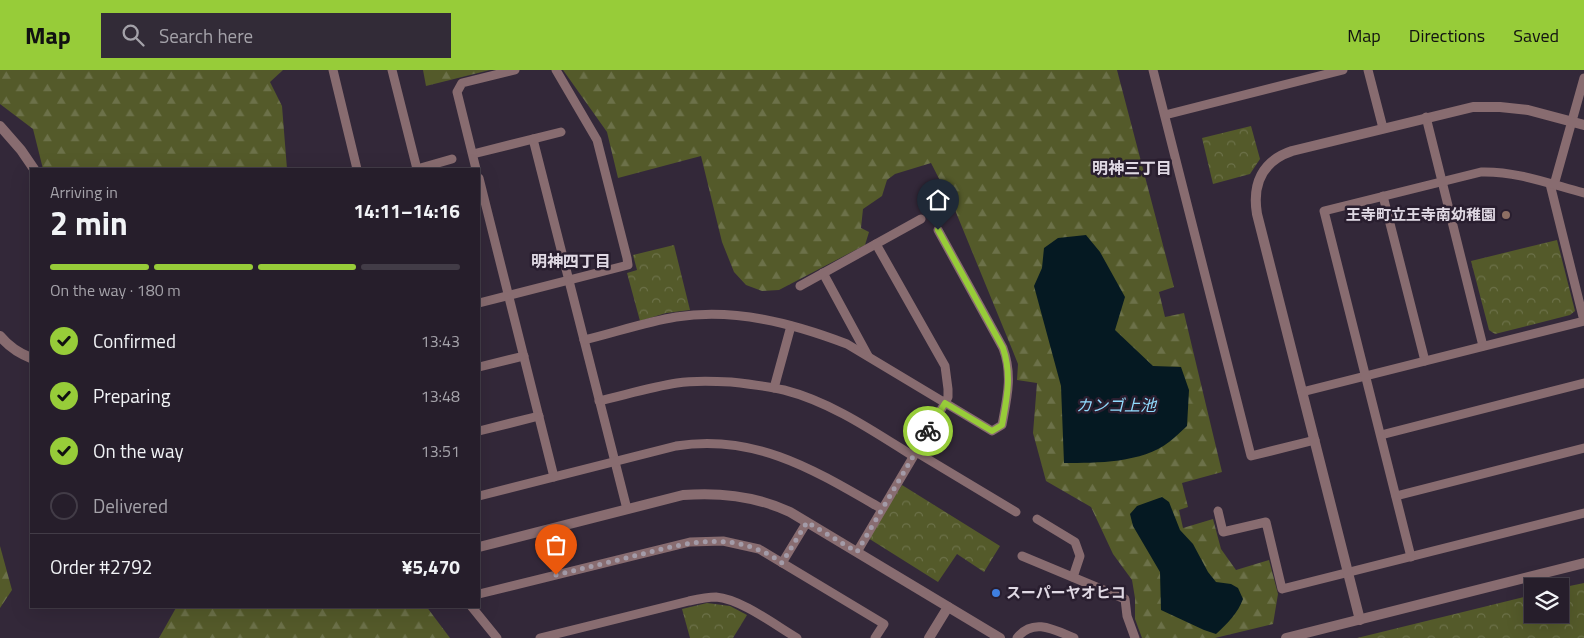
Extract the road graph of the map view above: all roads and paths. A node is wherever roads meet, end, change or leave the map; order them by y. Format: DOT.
graph roads {
  1 [pos="333,70"];
  2 [pos="392,70"];
  3 [pos="515,70"];
  4 [pos="556,70"];
  5 [pos="1153,70"];
  6 [pos="1344,70"];
  7 [pos="1368,70"];
  8 [pos="1584,78"];
  9 [pos="1165,115"];
  10 [pos="1426,117"];
  11 [pos="1572,122"];
  12 [pos="1584,125"];
  13 [pos="0,126"];
  14 [pos="1383,128"];
  15 [pos="561,132"];
  16 [pos="533,139"];
  17 [pos="473,154"];
  18 [pos="452,159"];
  19 [pos="33,168"];
  20 [pos="357,168"];
  21 [pos="417,168"];
  22 [pos="420,168"];
  23 [pos="476,168"];
  24 [pos="1442,181"];
  25 [pos="480,182"];
  26 [pos="1552,184"];
  27 [pos="1584,193"];
  28 [pos="1383,196"];
  29 [pos="921,219"];
  30 [pos="938,230"];
  31 [pos="876,244"];
  32 [pos="823,273"];
  33 [pos="568,280"];
  34 [pos="800,286"];
  35 [pos="508,296"];
  36 [pos="480,303"];
  37 [pos="791,326"];
  38 [pos="0,336"];
  39 [pos="584,340"];
  40 [pos="1484,346"];
  41 [pos="524,356"];
  42 [pos="868,356"];
  43 [pos="30,358"];
  44 [pos="1425,361"];
  45 [pos="480,367"];
  46 [pos="1366,376"];
  47 [pos="1584,383"];
  48 [pos="774,388"];
  49 [pos="1302,392"];
  50 [pos="599,401"];
  51 [pos="945,403"];
  52 [pos="539,416"];
  53 [pos="480,431"];
  54 [pos="1381,435"];
  55 [pos="1315,440"];
  56 [pos="1584,448"];
  57 [pos="915,454"];
  58 [pos="614,462"];
  59 [pos="554,477"];
  60 [pos="480,496"];
  61 [pos="1396,496"];
  62 [pos="627,509"];
  63 [pos="882,510"];
  64 [pos="1218,511"];
  65 [pos="1016,512"];
  66 [pos="1584,513"];
  67 [pos="1037,520"];
  68 [pos="807,522"];
  69 [pos="480,547"];
  70 [pos="857,552"];
  71 [pos="1022,556"];
  72 [pos="1411,557"];
  73 [pos="782,563"];
  74 [pos="1584,563"];
  75 [pos="1348,572"];
  76 [pos="1073,577"];
  77 [pos="480,594"];
  78 [pos="948,606"];
  79 [pos="473,608"];
  80 [pos="1360,620"];
  81 [pos="497,638"];
  82 [pos="540,638"];
  83 [pos="797,638"];
  84 [pos="875,638"];
  85 [pos="929,638"];
  86 [pos="1000,638"];
  87 [pos="1017,638"];
  88 [pos="1074,638"];
  89 [pos="1135,638"];
  90 [pos="1286,638"];
  1 -- 20 [label="street"];
  2 -- 21 [label="street"];
  3 -- 17 [label="street"];
  4 -- 33 [label="street"];
  5 -- 9 [label="street"];
  6 -- 9 [label="street"];
  7 -- 14 [label="street"];
  8 -- 11 [label="street"];
  9 -- 55 [label="street"];
  10 -- 11 [label="street"];
  10 -- 14 [label="street"];
  10 -- 24 [label="street"];
  11 -- 12 [label="street"];
  11 -- 26 [label="street"];
  13 -- 19 [label="street"];
  14 -- 49 [label="street"];
  15 -- 16 [label="street"];
  16 -- 17 [label="street"];
  16 -- 33 [label="street"];
  17 -- 23 [label="street"];
  18 -- 22 [label="street"];
  24 -- 26 [label="street"];
  24 -- 28 [label="street"];
  24 -- 40 [label="street"];
  25 -- 35 [label="street"];
  26 -- 27 [label="street"];
  26 -- 40 [label="street"];
  28 -- 44 [label="street"];
  28 -- 46 [label="street"];
  29 -- 31 [label="street"];
  30 -- 51 [label="street"];
  31 -- 32 [label="street"];
  31 -- 51 [label="street"];
  32 -- 34 [label="street"];
  32 -- 42 [label="street"];
  33 -- 35 [label="street"];
  33 -- 39 [label="street"];
  35 -- 36 [label="street"];
  35 -- 41 [label="street"];
  37 -- 39 [label="street"];
  37 -- 42 [label="street"];
  37 -- 48 [label="street"];
  38 -- 43 [label="street"];
  39 -- 50 [label="street"];
  40 -- 44 [label="street"];
  41 -- 45 [label="street"];
  41 -- 52 [label="street"];
  42 -- 51 [label="street"];
  44 -- 46 [label="street"];
  46 -- 49 [label="street"];
  46 -- 54 [label="street"];
  47 -- 54 [label="street"];
  48 -- 50 [label="street"];
  48 -- 57 [label="street"];
  49 -- 55 [label="street"];
  50 -- 58 [label="street"];
  51 -- 57 [label="street"];
  52 -- 53 [label="street"];
  52 -- 59 [label="street"];
  54 -- 61 [label="street"];
  55 -- 75 [label="street"];
  56 -- 61 [label="street"];
  57 -- 63 [label="street"];
  57 -- 65 [label="street"];
  58 -- 59 [label="street"];
  58 -- 62 [label="street"];
  58 -- 63 [label="street"];
  59 -- 60 [label="street"];
  61 -- 72 [label="street"];
  62 -- 68 [label="street"];
  62 -- 69 [label="street"];
  63 -- 70 [label="street"];
  64 -- 75 [label="street"];
  66 -- 72 [label="street"];
  67 -- 76 [label="street"];
  68 -- 70 [label="street"];
  68 -- 73 [label="street"];
  70 -- 78 [label="street"];
  71 -- 76 [label="street"];
  72 -- 75 [label="street"];
  73 -- 77 [label="street"];
  73 -- 84 [label="street"];
  74 -- 80 [label="street"];
  75 -- 80 [label="street"];
  76 -- 89 [label="street"];
  78 -- 85 [label="street"];
  78 -- 86 [label="street"];
  79 -- 81 [label="street"];
  80 -- 90 [label="street"];
  82 -- 83 [label="street"];
  87 -- 88 [label="street"];
}
